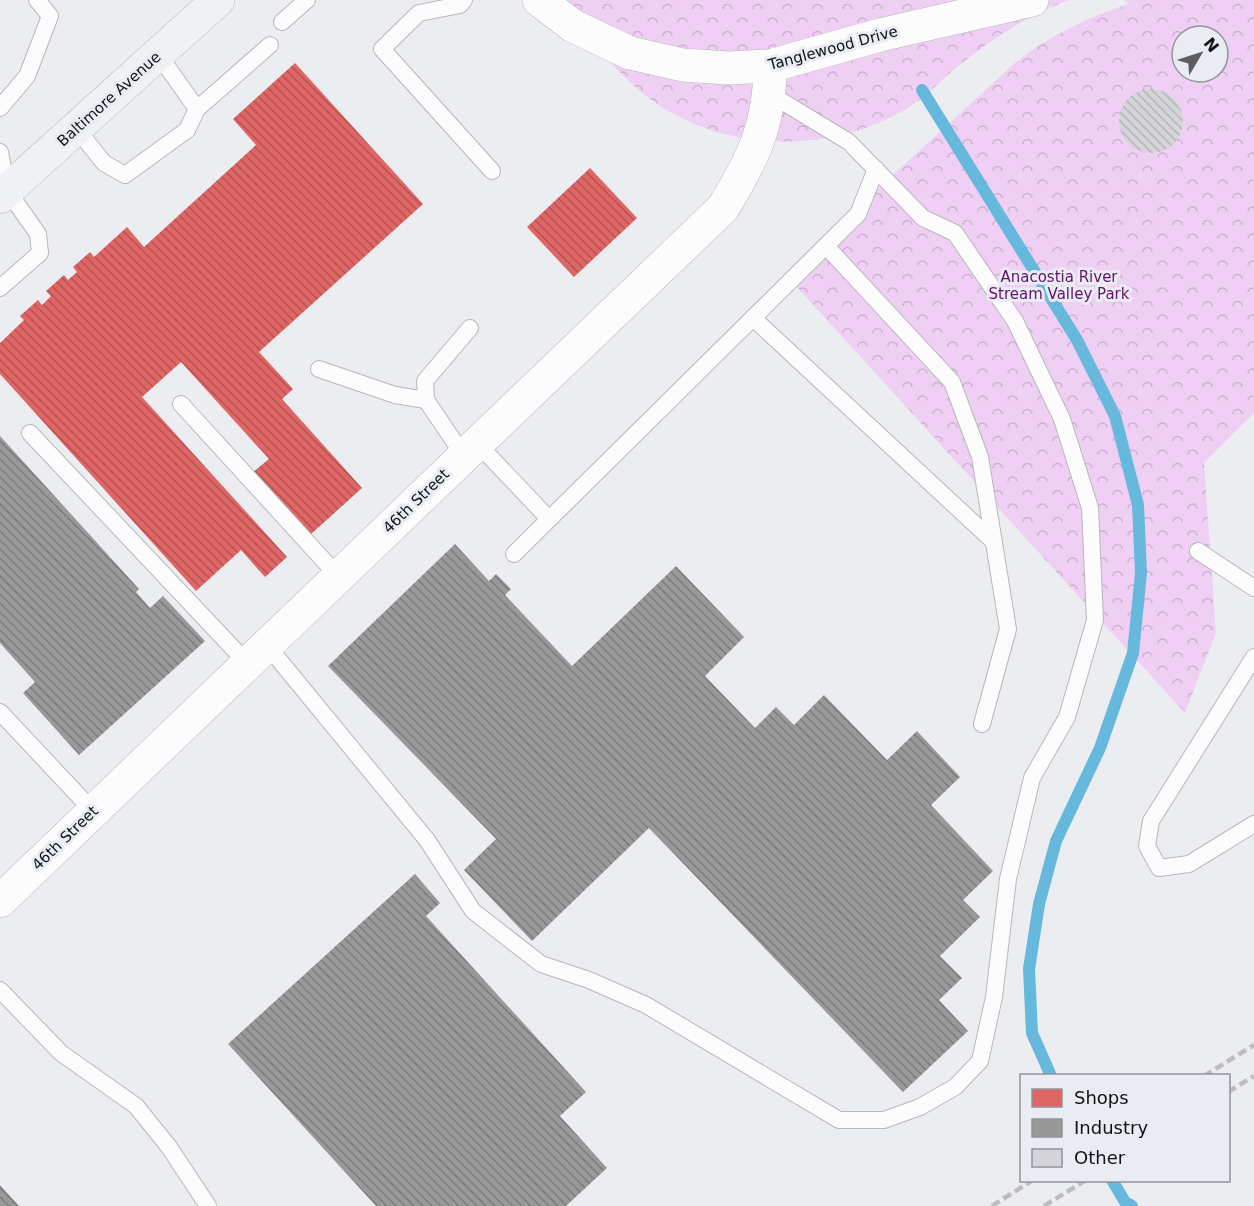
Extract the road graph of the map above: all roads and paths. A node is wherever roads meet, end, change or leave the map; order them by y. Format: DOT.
graph roads {
  1 [pos="37,0"];
  2 [pos="218,0"];
  3 [pos="307,0"];
  4 [pos="464,0"];
  5 [pos="539,0"];
  6 [pos="1032,0"];
  7 [pos="282,22"];
  8 [pos="270,45"];
  9 [pos="158,54"];
  10 [pos="770,80"];
  11 [pos="0,108"];
  12 [pos="197,109"];
  13 [pos="76,128"];
  14 [pos="0,152"];
  15 [pos="876,169"];
  16 [pos="492,171"];
  17 [pos="4,194"];
  18 [pos="826,246"];
  19 [pos="0,288"];
  20 [pos="753,318"];
  21 [pos="470,328"];
  22 [pos="318,369"];
  23 [pos="426,400"];
  24 [pos="181,404"];
  25 [pos="30,433"];
  26 [pos="471,450"];
  27 [pos="549,519"];
  28 [pos="994,542"];
  29 [pos="1198,551"];
  30 [pos="514,554"];
  31 [pos="338,576"];
  32 [pos="1254,588"];
  33 [pos="257,654"];
  34 [pos="1254,657"];
  35 [pos="0,712"];
  36 [pos="982,724"];
  37 [pos="93,811"];
  38 [pos="1254,824"];
  39 [pos="0,901"];
  40 [pos="0,990"];
  41 [pos="208,1206"];
  1 -- 11 [label="lane"];
  2 -- 9 [label="main road, Baltimore Avenue"];
  3 -- 7 [label="lane"];
  4 -- 16 [label="lane"];
  5 -- 10 [label="street, Tanglewood Drive"];
  6 -- 10 [label="street, Tanglewood Drive"];
  8 -- 12 [label="lane"];
  9 -- 12 [label="lane"];
  9 -- 13 [label="main road, Baltimore Avenue"];
  10 -- 15 [label="lane"];
  10 -- 26 [label="street, 46th Street"];
  12 -- 13 [label="lane"];
  13 -- 17 [label="main road, Baltimore Avenue"];
  14 -- 17 [label="lane"];
  15 -- 18 [label="lane"];
  15 -- 33 [label="lane"];
  17 -- 19 [label="lane"];
  18 -- 20 [label="lane"];
  18 -- 28 [label="lane"];
  20 -- 27 [label="lane"];
  20 -- 28 [label="lane"];
  21 -- 23 [label="lane"];
  22 -- 23 [label="lane"];
  23 -- 26 [label="lane"];
  24 -- 31 [label="lane"];
  25 -- 33 [label="lane"];
  26 -- 27 [label="lane"];
  26 -- 31 [label="street, 46th Street"];
  27 -- 30 [label="lane"];
  28 -- 36 [label="lane"];
  29 -- 32 [label="lane"];
  31 -- 33 [label="street, 46th Street"];
  33 -- 37 [label="street, 46th Street"];
  34 -- 38 [label="lane"];
  35 -- 37 [label="lane"];
  37 -- 39 [label="street, 46th Street"];
  40 -- 41 [label="lane"];
}
